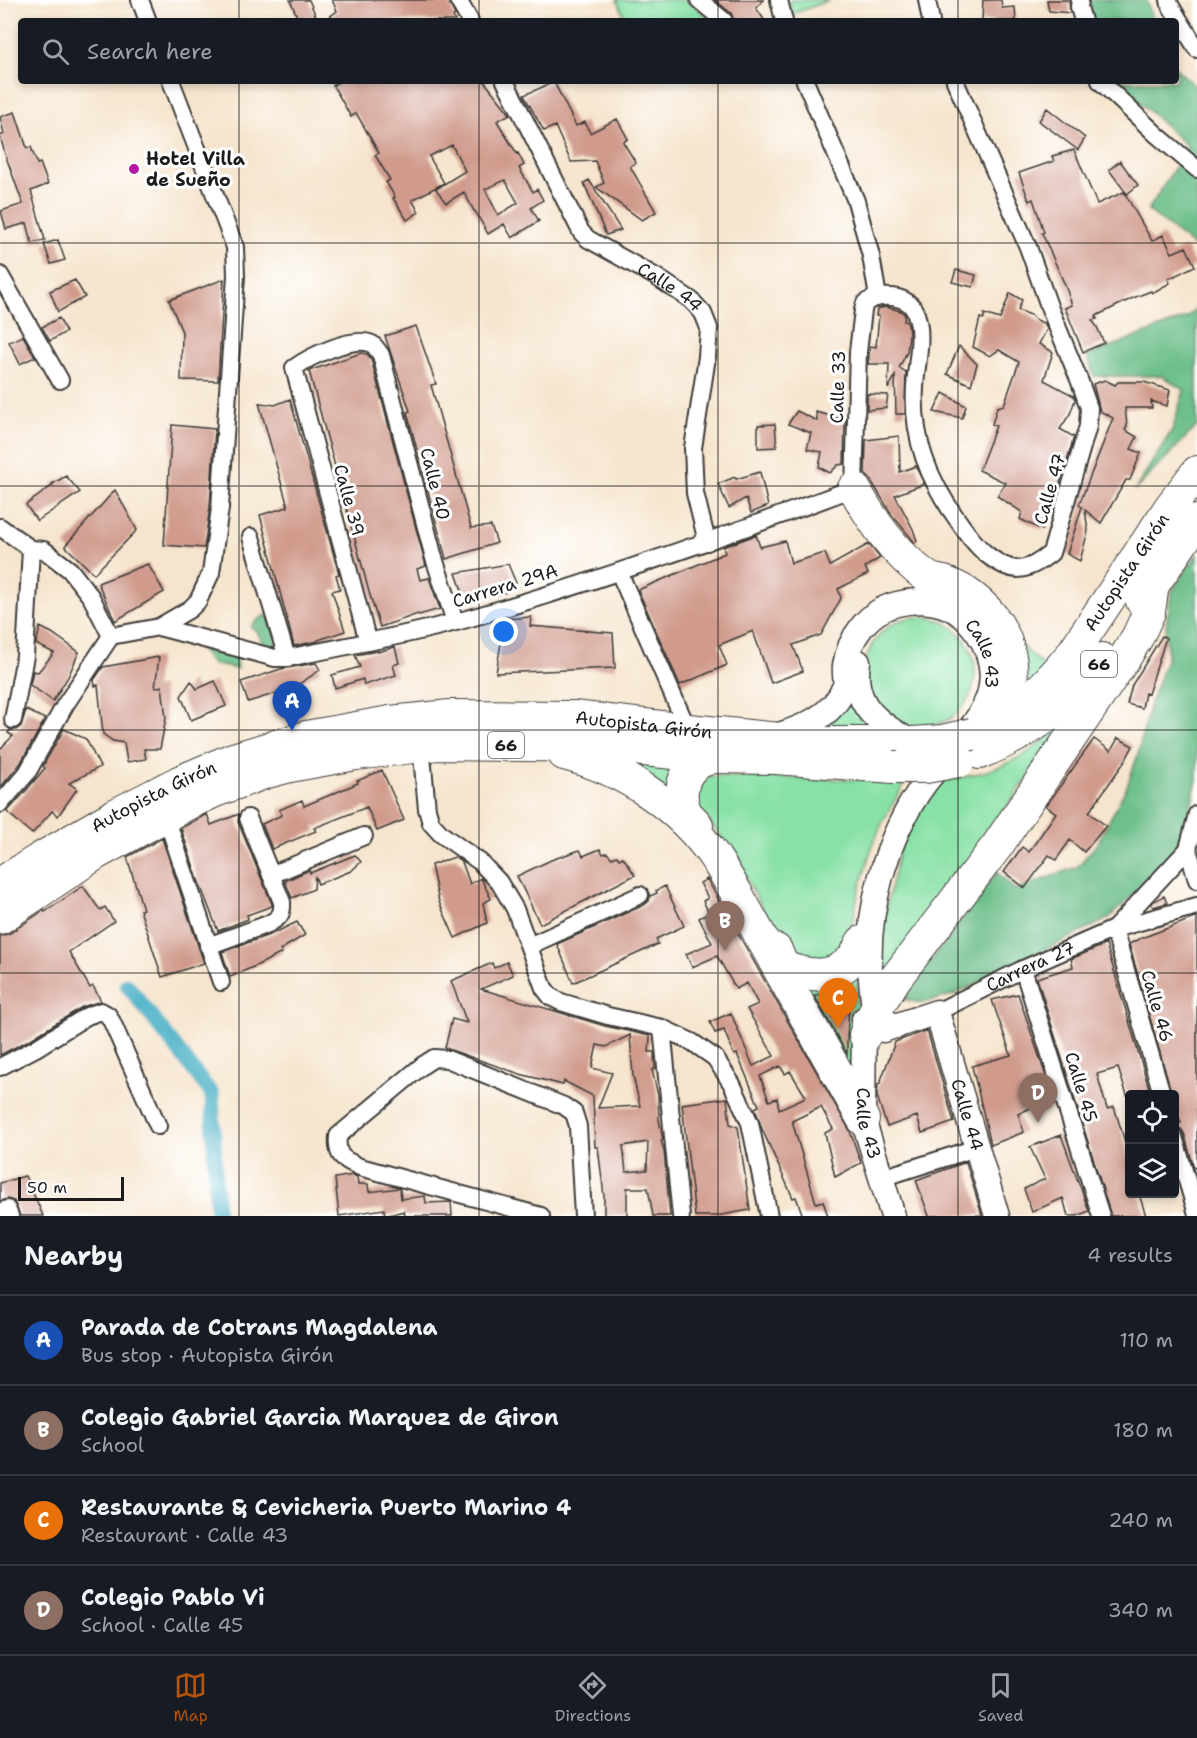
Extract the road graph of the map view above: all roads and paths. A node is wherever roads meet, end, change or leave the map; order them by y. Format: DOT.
graph roads {
  1 [pos="140,0"];
  2 [pos="458,0"];
  3 [pos="699,0"];
  4 [pos="778,0"];
  5 [pos="927,0"];
  6 [pos="1080,0"];
  7 [pos="1169,0"];
  8 [pos="147,18"];
  9 [pos="468,18"];
  10 [pos="720,18"];
  11 [pos="783,18"];
  12 [pos="930,18"];
  13 [pos="1082,18"];
  14 [pos="1178,18"];
  15 [pos="1179,20"];
  16 [pos="1197,49"];
  17 [pos="172,84"];
  18 [pos="507,84"];
  19 [pos="806,84"];
  20 [pos="956,84"];
  21 [pos="1103,84"];
  22 [pos="1197,170"];
  23 [pos="0,275"];
  24 [pos="878,297"];
  25 [pos="381,355"];
  26 [pos="60,380"];
  27 [pos="1197,472"];
  28 [pos="854,488"];
  29 [pos="1197,521"];
  30 [pos="0,527"];
  31 [pos="251,537"];
  32 [pos="707,542"];
  33 [pos="31,549"];
  34 [pos="619,572"];
  35 [pos="1153,584"];
  36 [pos="455,622"];
  37 [pos="159,627"];
  38 [pos="111,636"];
  39 [pos="368,642"];
  40 [pos="286,658"];
  41 [pos="1004,718"];
  42 [pos="13,720"];
  43 [pos="965,729"];
  44 [pos="688,730"];
  45 [pos="771,738"];
  46 [pos="912,743"];
  47 [pos="513,745"];
  48 [pos="421,746"];
  49 [pos="714,757"];
  50 [pos="902,776"];
  51 [pos="0,804"];
  52 [pos="165,814"];
  53 [pos="1197,814"];
  54 [pos="248,818"];
  55 [pos="364,836"];
  56 [pos="1188,849"];
  57 [pos="271,875"];
  58 [pos="1197,880"];
  59 [pos="0,884"];
  60 [pos="640,895"];
  61 [pos="1197,906"];
  62 [pos="0,918"];
  63 [pos="1114,929"];
  64 [pos="862,942"];
  65 [pos="208,946"];
  66 [pos="529,946"];
  67 [pos="1023,969"];
  68 [pos="221,982"];
  69 [pos="937,1012"];
  70 [pos="882,1015"];
  71 [pos="662,1028"];
  72 [pos="0,1067"];
  73 [pos="1161,1090"];
  74 [pos="863,1119"];
  75 [pos="158,1126"];
  76 [pos="1176,1144"];
  77 [pos="976,1148"];
  78 [pos="882,1178"];
  79 [pos="0,1212"];
  80 [pos="1197,1214"];
  81 [pos="10,1216"];
  82 [pos="541,1216"];
  83 [pos="583,1216"];
  84 [pos="681,1216"];
  85 [pos="769,1216"];
  86 [pos="893,1216"];
  87 [pos="998,1216"];
  88 [pos="1101,1216"];
  1 -- 8 [label="street"];
  2 -- 9 [label="street"];
  3 -- 10 [label="street"];
  4 -- 11 [label="street"];
  5 -- 12 [label="street"];
  6 -- 13 [label="street"];
  7 -- 14 [label="street"];
  15 -- 16 [label="street"];
  17 -- 37 [label="street"];
  18 -- 32 [label="street, Calle 44"];
  19 -- 24 [label="street"];
  20 -- 24 [label="street, Calle 47"];
  21 -- 22 [label="street"];
  23 -- 26 [label="street"];
  24 -- 28 [label="street, Calle 33"];
  25 -- 36 [label="street, Calle 40"];
  25 -- 39 [label="street, Calle 39"];
  27 -- 41 [label="highway, Autopista Girón / 66"];
  28 -- 32 [label="street, Carrera 29A"];
  28 -- 41 [label="highway"];
  29 -- 35 [label="highway, Autopista Girón / 66"];
  30 -- 33 [label="street"];
  31 -- 40 [label="street"];
  32 -- 34 [label="street, Carrera 29A"];
  33 -- 38 [label="street"];
  33 -- 42 [label="street"];
  34 -- 36 [label="street, Carrera 29A"];
  34 -- 44 [label="street"];
  35 -- 50 [label="highway, Autopista Girón / 66, bridge"];
  35 -- 70 [label="highway"];
  36 -- 39 [label="street, Carrera 29A"];
  37 -- 38 [label="street"];
  37 -- 40 [label="street, Carrera 29A"];
  38 -- 51 [label="street"];
  39 -- 40 [label="street, Carrera 29A"];
  41 -- 43 [label="highway, Autopista Girón / 66"];
  43 -- 46 [label="highway, Autopista Girón / 66, bridge"];
  43 -- 46 [label="street, Calle 43"];
  44 -- 45 [label="highway, Autopista Girón / 66"];
  44 -- 59 [label="highway, Autopista Girón / 66"];
  45 -- 46 [label="highway, Autopista Girón / 66"];
  45 -- 70 [label="street, Calle 43"];
  47 -- 48 [label="highway, Autopista Girón / 66"];
  47 -- 49 [label="highway, Autopista Girón / 66"];
  47 -- 74 [label="highway"];
  48 -- 52 [label="highway, Autopista Girón / 66"];
  48 -- 66 [label="street"];
  49 -- 50 [label="highway, Autopista Girón / 66"];
  49 -- 64 [label="highway"];
  50 -- 64 [label="street, Calle 43"];
  52 -- 62 [label="highway, Autopista Girón / 66"];
  52 -- 65 [label="street"];
  53 -- 56 [label="street"];
  54 -- 57 [label="street"];
  55 -- 57 [label="street"];
  56 -- 58 [label="street"];
  56 -- 63 [label="street"];
  57 -- 65 [label="street"];
  60 -- 66 [label="street"];
  61 -- 63 [label="street, Carrera 27"];
  63 -- 67 [label="street, Carrera 27"];
  63 -- 73 [label="street, Calle 46"];
  64 -- 70 [label="street, Calle 43"];
  65 -- 68 [label="street"];
  66 -- 71 [label="street"];
  67 -- 69 [label="street, Carrera 27"];
  67 -- 88 [label="street, Calle 45"];
  69 -- 70 [label="street, Carrera 27"];
  69 -- 77 [label="street, Calle 44"];
  70 -- 74 [label="street, Calle 43"];
  71 -- 84 [label="street"];
  71 -- 85 [label="street"];
  72 -- 75 [label="street"];
  74 -- 78 [label="street, Calle 43"];
  76 -- 80 [label="street"];
  77 -- 78 [label="street"];
  77 -- 87 [label="street, Calle 44"];
  78 -- 86 [label="street, Calle 43"];
  79 -- 81 [label="street"];
  82 -- 83 [label="street"];
}
